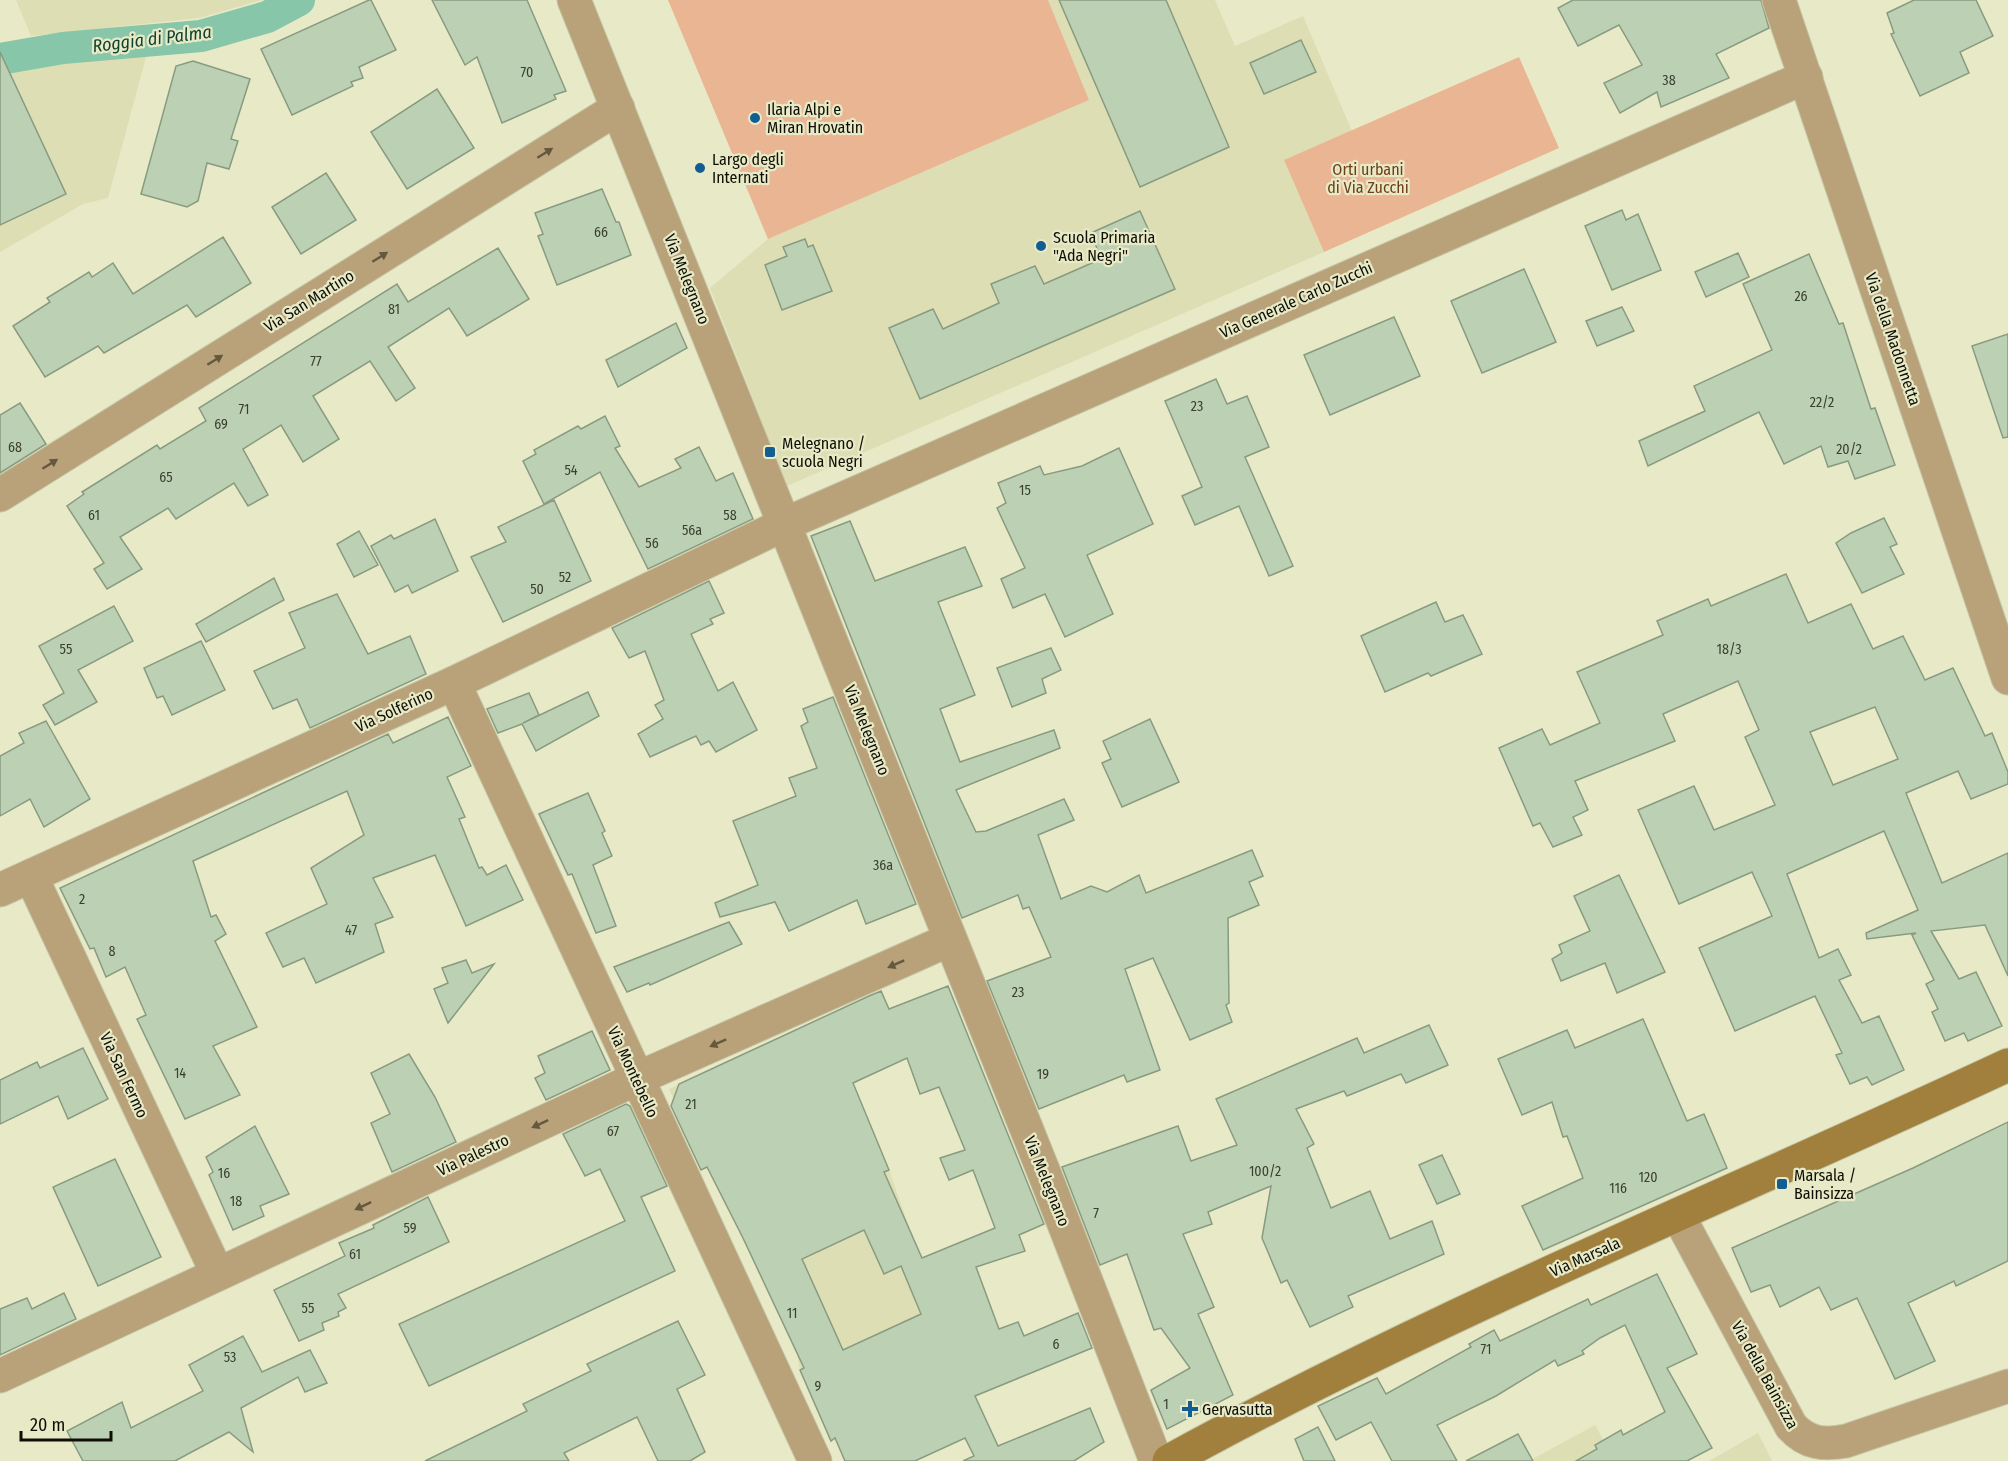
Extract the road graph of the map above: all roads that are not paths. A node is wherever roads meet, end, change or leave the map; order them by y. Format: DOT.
graph roads {
  1 [pos="574,0"];
  2 [pos="1779,0"];
  3 [pos="1806,77"];
  4 [pos="618,108"];
  5 [pos="0,495"];
  6 [pos="785,524"];
  7 [pos="2008,678"];
  8 [pos="454,683"];
  9 [pos="31,876"];
  10 [pos="0,890"];
  11 [pos="950,940"];
  12 [pos="2008,1065"];
  13 [pos="636,1079"];
  14 [pos="1678,1215"];
  15 [pos="217,1273"];
  16 [pos="0,1376"];
  17 [pos="2005,1394"];
  18 [pos="815,1461"];
  19 [pos="1156,1461"];
  20 [pos="1169,1461"];
  1 -- 4 [label="street, Via Melegnano"];
  2 -- 3 [label="street, Via della Madonnetta"];
  3 -- 6 [label="street, Via Generale Carlo Zucchi"];
  3 -- 7 [label="street, Via della Madonnetta"];
  5 -- 4 [label="street, Via San Martino, one-way"];
  4 -- 6 [label="street, Via Melegnano"];
  6 -- 8 [label="street, Via Solferino"];
  6 -- 11 [label="street, Via Melegnano"];
  8 -- 9 [label="street, Via Solferino"];
  8 -- 13 [label="street, Via Montebello"];
  9 -- 10 [label="street, Via Solferino"];
  9 -- 15 [label="street, Via San Fermo"];
  11 -- 13 [label="street, Via Palestro, one-way"];
  11 -- 19 [label="street, Via Melegnano"];
  12 -- 14 [label="street, Via Marsala"];
  13 -- 15 [label="street, Via Palestro, one-way"];
  13 -- 18 [label="street, Via Montebello"];
  14 -- 17 [label="street, Via della Bainsizza"];
  14 -- 20 [label="street, Via Marsala"];
  15 -- 16 [label="street, Via Palestro"];
}
